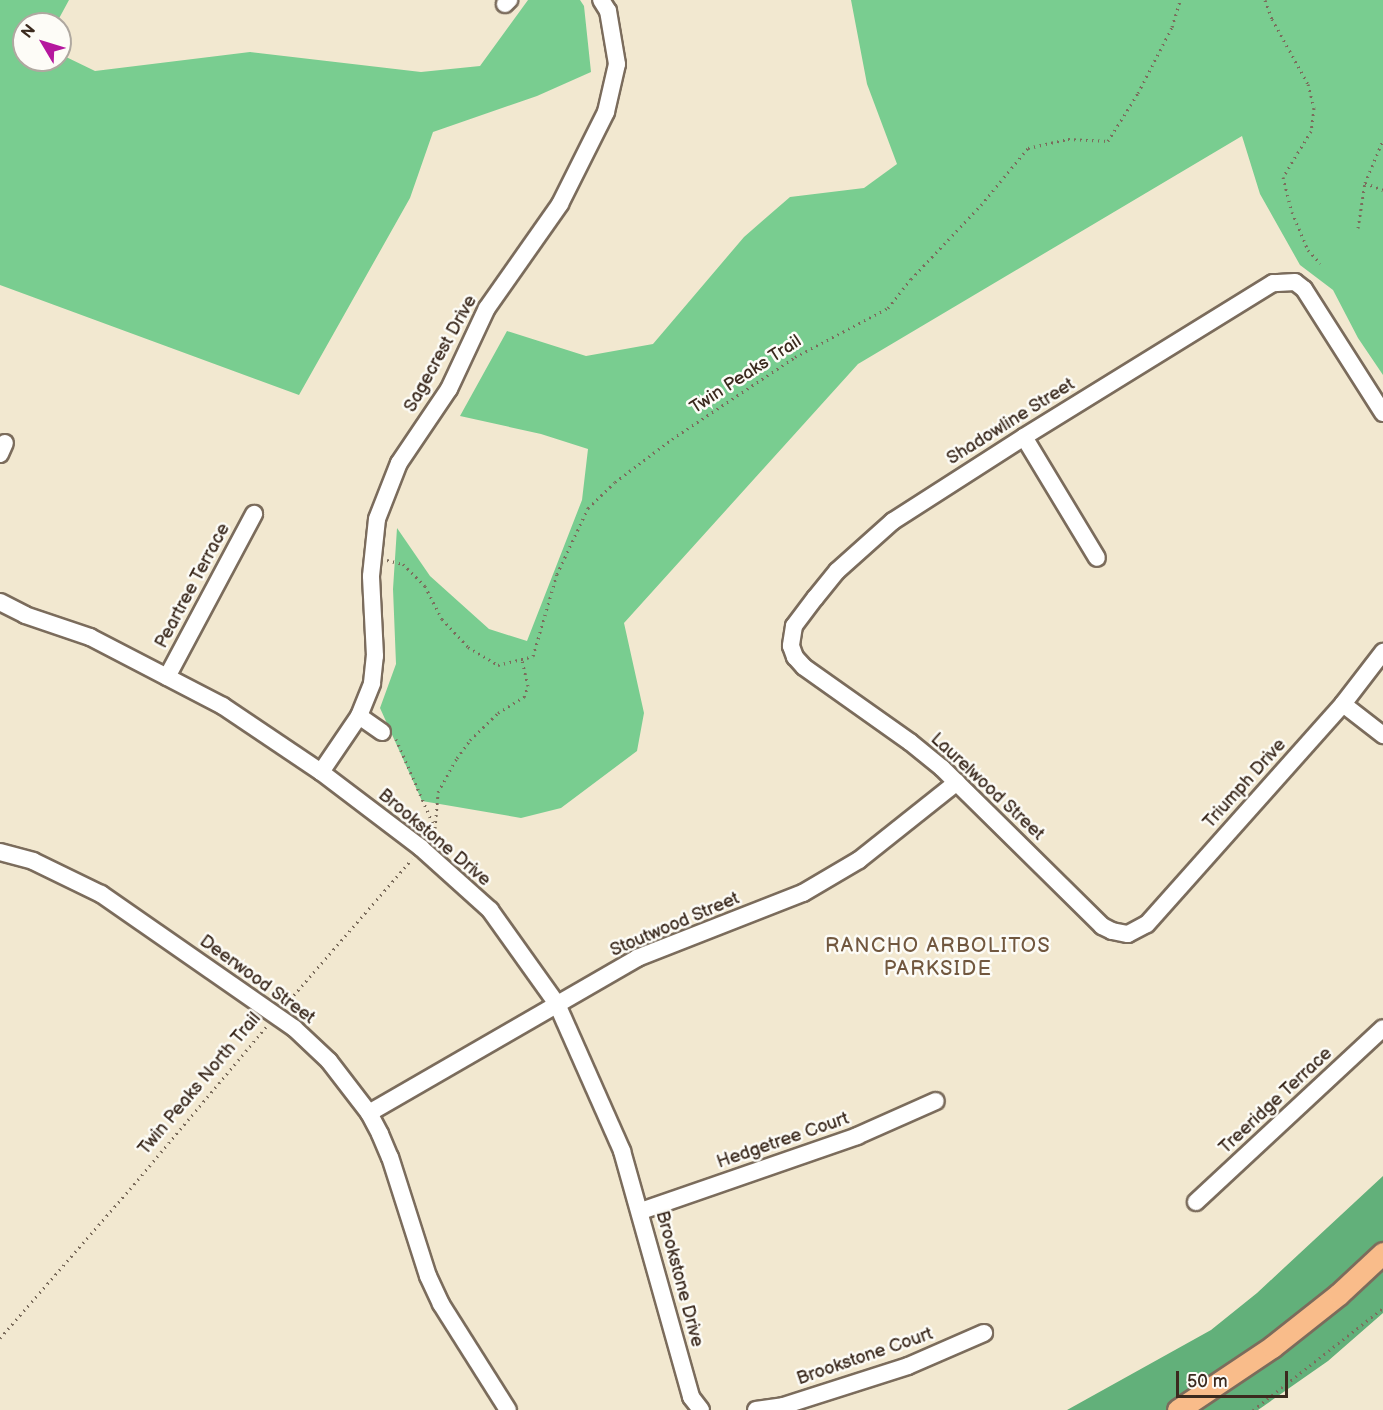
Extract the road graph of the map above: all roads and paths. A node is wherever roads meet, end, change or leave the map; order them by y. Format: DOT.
graph roads {
  1 [pos="601,0"];
  2 [pos="1180,0"];
  3 [pos="1264,0"];
  4 [pos="1383,140"];
  5 [pos="1365,183"];
  6 [pos="1383,190"];
  7 [pos="1358,228"];
  8 [pos="1320,263"];
  9 [pos="1383,413"];
  10 [pos="1024,436"];
  11 [pos="254,513"];
  12 [pos="373,556"];
  13 [pos="1097,558"];
  14 [pos="0,602"];
  15 [pos="791,646"];
  16 [pos="1383,652"];
  17 [pos="522,659"];
  18 [pos="167,677"];
  19 [pos="1343,704"];
  20 [pos="359,716"];
  21 [pos="382,732"];
  22 [pos="1383,735"];
  23 [pos="321,772"];
  24 [pos="957,782"];
  25 [pos="421,848"];
  26 [pos="0,852"];
  27 [pos="1128,934"];
  28 [pos="557,1004"];
  29 [pos="276,1015"];
  30 [pos="1383,1028"];
  31 [pos="936,1101"];
  32 [pos="369,1113"];
  33 [pos="1196,1202"];
  34 [pos="641,1211"];
  35 [pos="1383,1253"];
  36 [pos="1383,1308"];
  37 [pos="984,1333"];
  38 [pos="0,1338"];
  39 [pos="502,1408"];
  40 [pos="701,1410"];
  41 [pos="756,1410"];
  42 [pos="1178,1410"];
  43 [pos="1252,1410"];
  1 -- 12 [label="street, Sagecrest Drive"];
  2 -- 17 [label="path, Twin Peaks Trail"];
  3 -- 8 [label="path"];
  4 -- 5 [label="path"];
  5 -- 6 [label="path"];
  5 -- 7 [label="path"];
  9 -- 10 [label="street, Shadowline Street"];
  10 -- 13 [label="street"];
  10 -- 15 [label="street, Shadowline Street"];
  11 -- 18 [label="street, Peartree Terrace"];
  12 -- 17 [label="path"];
  12 -- 20 [label="street, Sagecrest Drive"];
  14 -- 18 [label="street, Brookstone Drive"];
  15 -- 24 [label="street, Laurelwood Street"];
  16 -- 19 [label="street, Triumph Drive"];
  17 -- 21 [label="path"];
  18 -- 23 [label="street, Brookstone Drive"];
  19 -- 22 [label="street"];
  19 -- 27 [label="street, Triumph Drive"];
  20 -- 21 [label="street"];
  20 -- 23 [label="street, Sagecrest Drive"];
  23 -- 25 [label="street, Brookstone Drive"];
  24 -- 27 [label="street, Laurelwood Street"];
  24 -- 28 [label="street, Stoutwood Street"];
  25 -- 28 [label="street, Brookstone Drive"];
  25 -- 29 [label="path, Twin Peaks North Trail"];
  26 -- 29 [label="street, Deerwood Street"];
  28 -- 32 [label="street, Stoutwood Street"];
  28 -- 34 [label="street, Brookstone Drive"];
  29 -- 32 [label="street, Deerwood Street"];
  29 -- 38 [label="path, Twin Peaks North Trail"];
  30 -- 33 [label="street, Treeridge Terrace"];
  31 -- 34 [label="street, Hedgetree Court"];
  32 -- 39 [label="street, Deerwood Street"];
  34 -- 40 [label="street, Brookstone Drive"];
  35 -- 42 [label="main road"];
  36 -- 43 [label="path"];
  37 -- 41 [label="street, Brookstone Court"];
}
